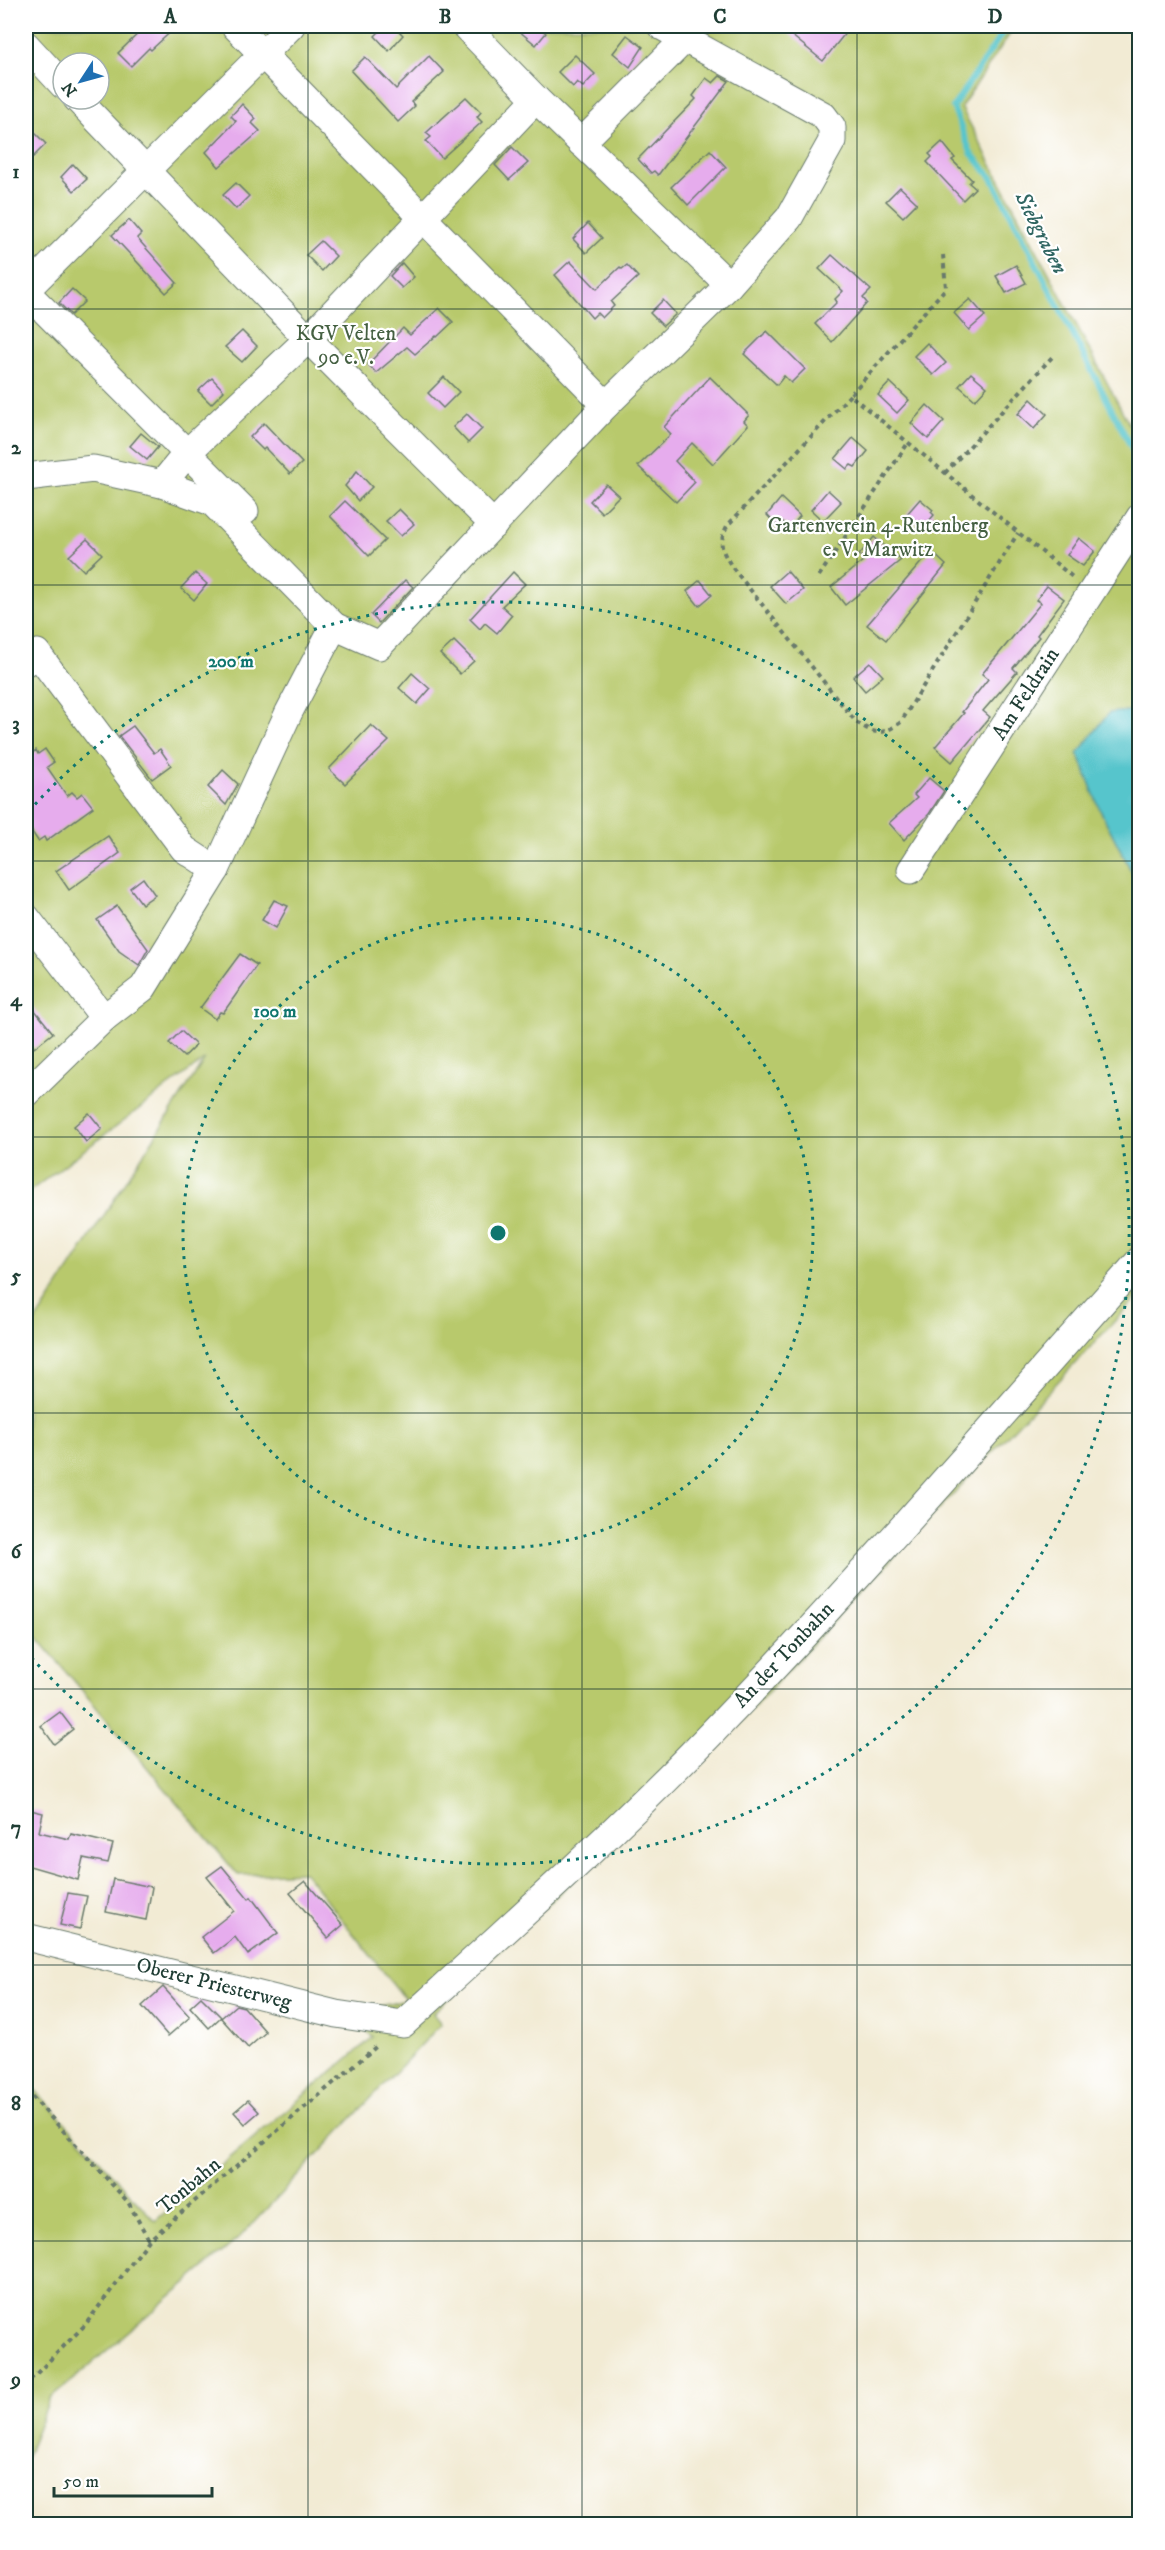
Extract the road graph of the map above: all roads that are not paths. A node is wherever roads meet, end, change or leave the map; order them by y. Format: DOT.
graph roads {
  1 [pos="235,26"];
  2 [pos="291,26"];
  3 [pos="465,26"];
  4 [pos="661,26"];
  5 [pos="685,39"];
  6 [pos="26,45"];
  7 [pos="263,54"];
  8 [pos="51,72"];
  9 [pos="536,99"];
  10 [pos="88,111"];
  11 [pos="581,143"];
  12 [pos="143,170"];
  13 [pos="423,219"];
  14 [pos="729,285"];
  15 [pos="26,291"];
  16 [pos="308,339"];
  17 [pos="606,405"];
  18 [pos="188,452"];
  19 [pos="26,477"];
  20 [pos="162,484"];
  21 [pos="1140,517"];
  22 [pos="494,525"];
  23 [pos="334,626"];
  24 [pos="379,646"];
  25 [pos="26,662"];
  26 [pos="216,870"];
  27 [pos="911,870"];
  28 [pos="26,917"];
  29 [pos="104,1018"];
  30 [pos="26,1094"];
  31 [pos="1140,1260"];
  32 [pos="26,1938"];
  33 [pos="403,2024"];
  1 -- 7 [label="street"];
  2 -- 7 [label="street"];
  3 -- 9 [label="street"];
  4 -- 5 [label="street"];
  5 -- 11 [label="street"];
  5 -- 14 [label="street"];
  6 -- 8 [label="street"];
  7 -- 12 [label="street"];
  7 -- 13 [label="street"];
  9 -- 11 [label="street"];
  9 -- 13 [label="street"];
  10 -- 12 [label="street"];
  11 -- 14 [label="street"];
  12 -- 15 [label="street"];
  12 -- 16 [label="street"];
  13 -- 16 [label="street"];
  13 -- 17 [label="street"];
  14 -- 17 [label="street"];
  15 -- 18 [label="street"];
  16 -- 18 [label="street"];
  16 -- 22 [label="street"];
  17 -- 22 [label="street"];
  18 -- 20 [label="street"];
  18 -- 24 [label="street"];
  19 -- 20 [label="street"];
  20 -- 23 [label="street"];
  21 -- 27 [label="street, Am Feldrain"];
  22 -- 24 [label="street"];
  23 -- 24 [label="street"];
  23 -- 26 [label="street"];
  25 -- 26 [label="street"];
  26 -- 29 [label="street"];
  28 -- 29 [label="street"];
  29 -- 30 [label="street"];
  31 -- 33 [label="street, An der Tonbahn"];
  32 -- 33 [label="street, Oberer Priesterweg"];
}
